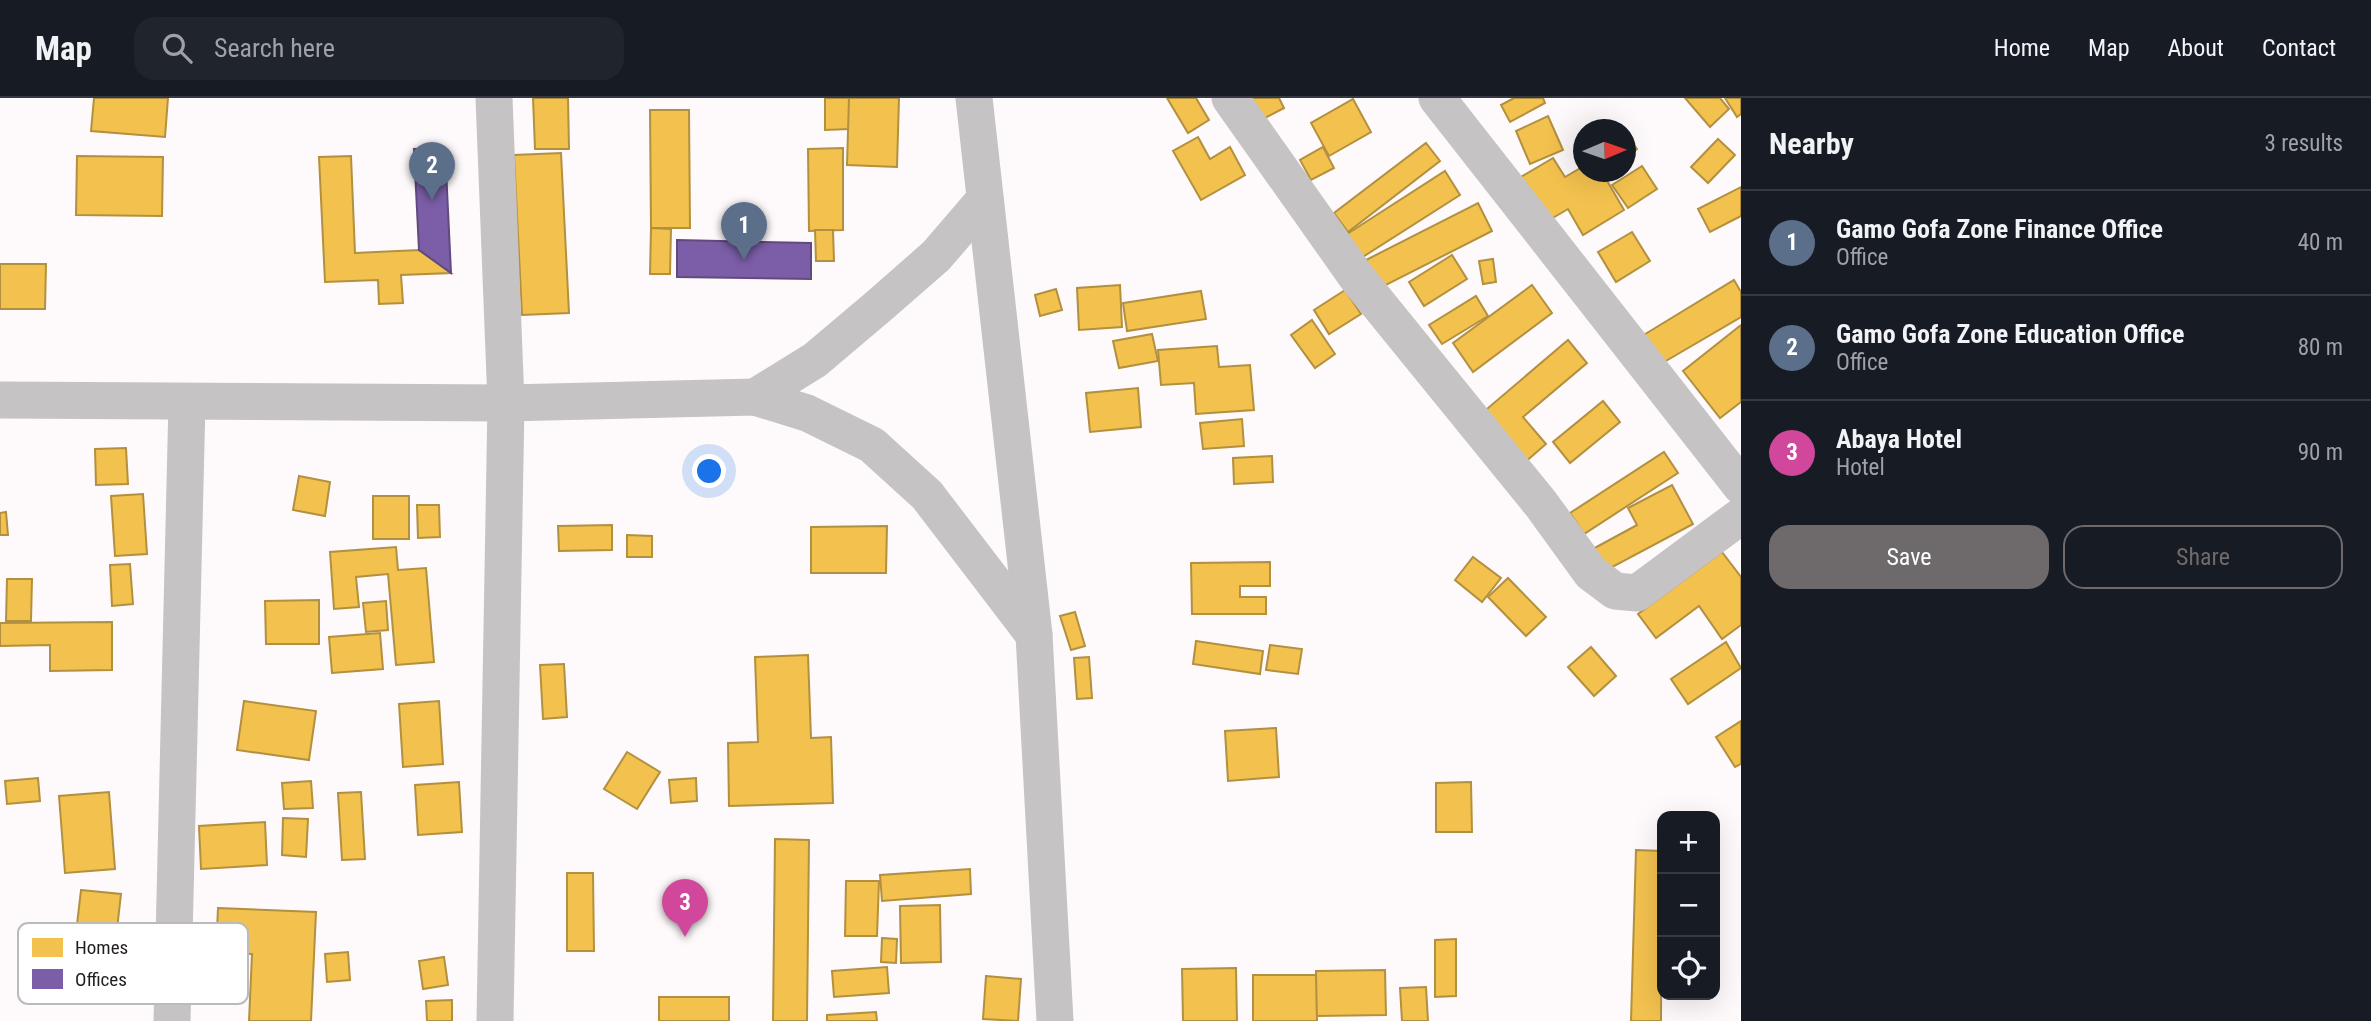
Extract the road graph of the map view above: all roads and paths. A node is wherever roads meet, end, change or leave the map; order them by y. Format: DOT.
graph roads {
  1 [pos="494,98"];
  2 [pos="974,98"];
  3 [pos="1230,98"];
  4 [pos="1437,98"];
  5 [pos="985,199"];
  6 [pos="755,397"];
  7 [pos="0,400"];
  8 [pos="187,402"];
  9 [pos="506,403"];
  10 [pos="1741,486"];
  11 [pos="1741,516"];
  12 [pos="1034,635"];
  13 [pos="174,923"];
  14 [pos="495,1021"];
  15 [pos="1055,1021"];
  1 -- 9 [label="street"];
  2 -- 5 [label="street"];
  3 -- 11 [label="street"];
  4 -- 10 [label="street"];
  5 -- 6 [label="street"];
  5 -- 12 [label="street"];
  6 -- 9 [label="street"];
  6 -- 12 [label="street"];
  7 -- 8 [label="street"];
  8 -- 9 [label="street"];
  8 -- 13 [label="street"];
  9 -- 14 [label="street"];
  12 -- 15 [label="street"];
}
